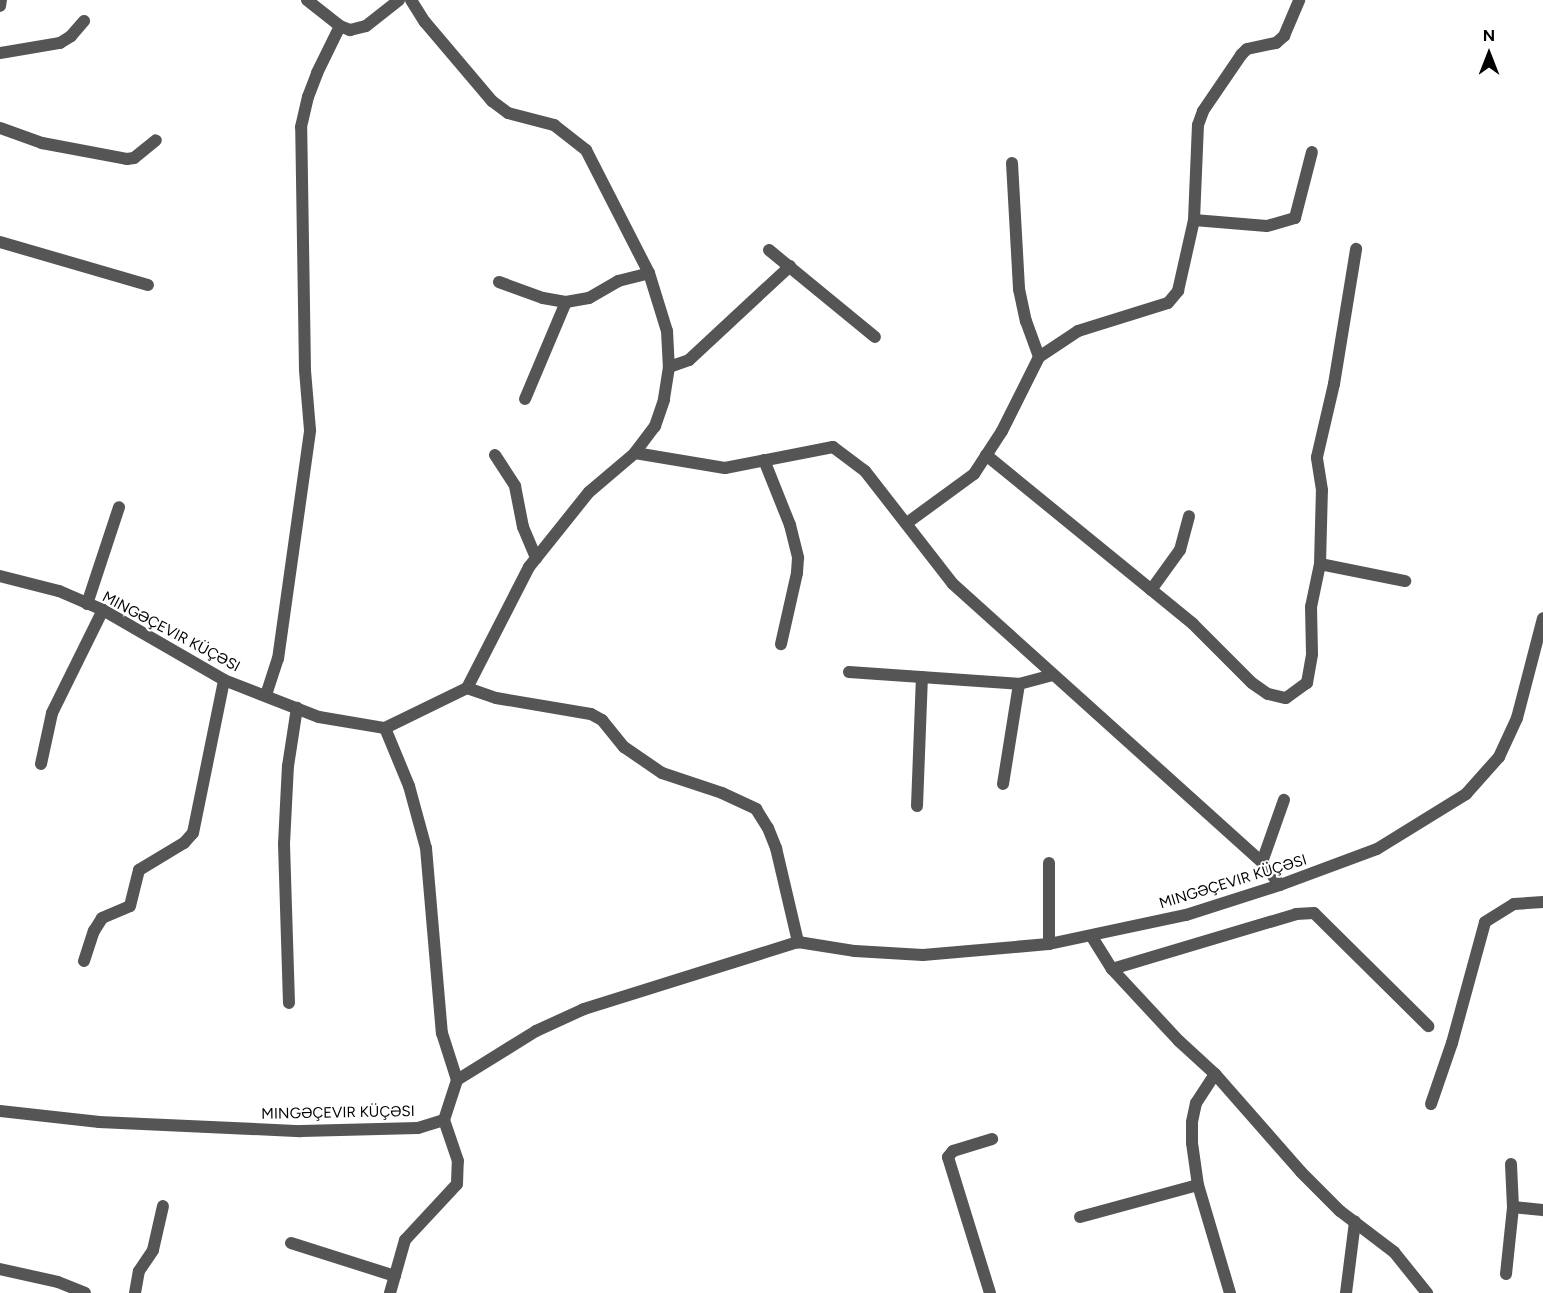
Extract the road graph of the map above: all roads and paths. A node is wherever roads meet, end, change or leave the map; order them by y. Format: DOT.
graph roads {
  1 [pos="1,0"];
  2 [pos="307,0"];
  3 [pos="399,0"];
  4 [pos="411,0"];
  5 [pos="1299,0"];
  6 [pos="0,6"];
  7 [pos="84,21"];
  8 [pos="340,26"];
  9 [pos="0,53"];
  10 [pos="0,128"];
  11 [pos="156,140"];
  12 [pos="1312,152"];
  13 [pos="1012,163"];
  14 [pos="1194,220"];
  15 [pos="0,242"];
  16 [pos="1356,249"];
  17 [pos="769,250"];
  18 [pos="790,266"];
  19 [pos="649,273"];
  20 [pos="499,282"];
  21 [pos="148,285"];
  22 [pos="566,302"];
  23 [pos="875,337"];
  24 [pos="1039,357"];
  25 [pos="669,367"];
  26 [pos="525,399"];
  27 [pos="635,453"];
  28 [pos="495,455"];
  29 [pos="986,455"];
  30 [pos="764,460"];
  31 [pos="119,507"];
  32 [pos="1189,516"];
  33 [pos="907,523"];
  34 [pos="536,558"];
  35 [pos="1320,564"];
  36 [pos="0,576"];
  37 [pos="1405,581"];
  38 [pos="1151,590"];
  39 [pos="87,604"];
  40 [pos="103,610"];
  41 [pos="1543,618"];
  42 [pos="781,644"];
  43 [pos="849,672"];
  44 [pos="1052,675"];
  45 [pos="922,677"];
  46 [pos="224,680"];
  47 [pos="1019,684"];
  48 [pos="467,688"];
  49 [pos="266,695"];
  50 [pos="297,708"];
  51 [pos="385,728"];
  52 [pos="40,764"];
  53 [pos="1003,784"];
  54 [pos="1284,800"];
  55 [pos="917,806"];
  56 [pos="1262,862"];
  57 [pos="1048,863"];
  58 [pos="1280,885"];
  59 [pos="1543,903"];
  60 [pos="1092,937"];
  61 [pos="798,942"];
  62 [pos="1048,945"];
  63 [pos="84,961"];
  64 [pos="1112,969"];
  65 [pos="289,1003"];
  66 [pos="1428,1026"];
  67 [pos="1215,1074"];
  68 [pos="457,1080"];
  69 [pos="1431,1104"];
  70 [pos="0,1111"];
  71 [pos="444,1120"];
  72 [pos="992,1139"];
  73 [pos="1511,1164"];
  74 [pos="1198,1185"];
  75 [pos="163,1206"];
  76 [pos="1513,1207"];
  77 [pos="1543,1210"];
  78 [pos="1080,1217"];
  79 [pos="1354,1222"];
  80 [pos="291,1243"];
  81 [pos="0,1269"];
  82 [pos="1506,1274"];
  83 [pos="395,1276"];
  84 [pos="85,1293"];
  85 [pos="135,1293"];
  86 [pos="390,1293"];
  87 [pos="990,1293"];
  88 [pos="1230,1293"];
  89 [pos="1346,1293"];
  90 [pos="1427,1293"];
  1 -- 6 [label="street"];
  2 -- 8 [label="street"];
  3 -- 8 [label="street"];
  4 -- 19 [label="street"];
  5 -- 14 [label="street"];
  7 -- 9 [label="street"];
  8 -- 49 [label="street"];
  10 -- 11 [label="street"];
  12 -- 14 [label="street"];
  13 -- 24 [label="street"];
  14 -- 24 [label="street"];
  15 -- 21 [label="street"];
  16 -- 35 [label="street"];
  17 -- 18 [label="street"];
  18 -- 23 [label="street"];
  18 -- 25 [label="street"];
  19 -- 22 [label="street"];
  19 -- 25 [label="street"];
  20 -- 22 [label="street"];
  22 -- 26 [label="street"];
  24 -- 29 [label="street"];
  25 -- 27 [label="street"];
  27 -- 30 [label="street"];
  27 -- 34 [label="street"];
  28 -- 34 [label="street"];
  29 -- 33 [label="street"];
  29 -- 38 [label="street"];
  30 -- 33 [label="street"];
  30 -- 42 [label="street"];
  31 -- 39 [label="street"];
  32 -- 38 [label="street"];
  33 -- 44 [label="street"];
  34 -- 48 [label="street"];
  35 -- 37 [label="street"];
  35 -- 38 [label="street"];
  36 -- 39 [label="street, MINGƏÇEVIR KÜÇƏSI"];
  39 -- 40 [label="street, MINGƏÇEVIR KÜÇƏSI"];
  40 -- 46 [label="street, MINGƏÇEVIR KÜÇƏSI"];
  40 -- 52 [label="street"];
  41 -- 58 [label="street, MINGƏÇEVIR KÜÇƏSI"];
  43 -- 45 [label="street"];
  44 -- 47 [label="street"];
  44 -- 56 [label="street"];
  45 -- 47 [label="street"];
  45 -- 55 [label="street"];
  46 -- 49 [label="street, MINGƏÇEVIR KÜÇƏSI"];
  46 -- 63 [label="street"];
  47 -- 53 [label="street"];
  48 -- 51 [label="street"];
  48 -- 61 [label="street"];
  49 -- 50 [label="street, MINGƏÇEVIR KÜÇƏSI"];
  50 -- 51 [label="street, MINGƏÇEVIR KÜÇƏSI"];
  50 -- 65 [label="street"];
  51 -- 68 [label="street"];
  54 -- 56 [label="street"];
  56 -- 58 [label="street"];
  57 -- 62 [label="street"];
  58 -- 60 [label="street, MINGƏÇEVIR KÜÇƏSI"];
  59 -- 69 [label="street"];
  60 -- 62 [label="street, MINGƏÇEVIR KÜÇƏSI"];
  60 -- 64 [label="street"];
  61 -- 62 [label="street, MINGƏÇEVIR KÜÇƏSI"];
  61 -- 68 [label="street, MINGƏÇEVIR KÜÇƏSI"];
  64 -- 66 [label="street"];
  64 -- 67 [label="street"];
  67 -- 74 [label="street"];
  67 -- 79 [label="street"];
  68 -- 71 [label="street"];
  70 -- 71 [label="street, MINGƏÇEVIR KÜÇƏSI"];
  71 -- 83 [label="street"];
  72 -- 87 [label="street"];
  73 -- 76 [label="street"];
  74 -- 78 [label="street"];
  74 -- 88 [label="street"];
  75 -- 85 [label="street"];
  76 -- 77 [label="street"];
  76 -- 82 [label="street"];
  79 -- 89 [label="street"];
  79 -- 90 [label="street"];
  80 -- 83 [label="street"];
  81 -- 84 [label="street"];
  83 -- 86 [label="street"];
}
